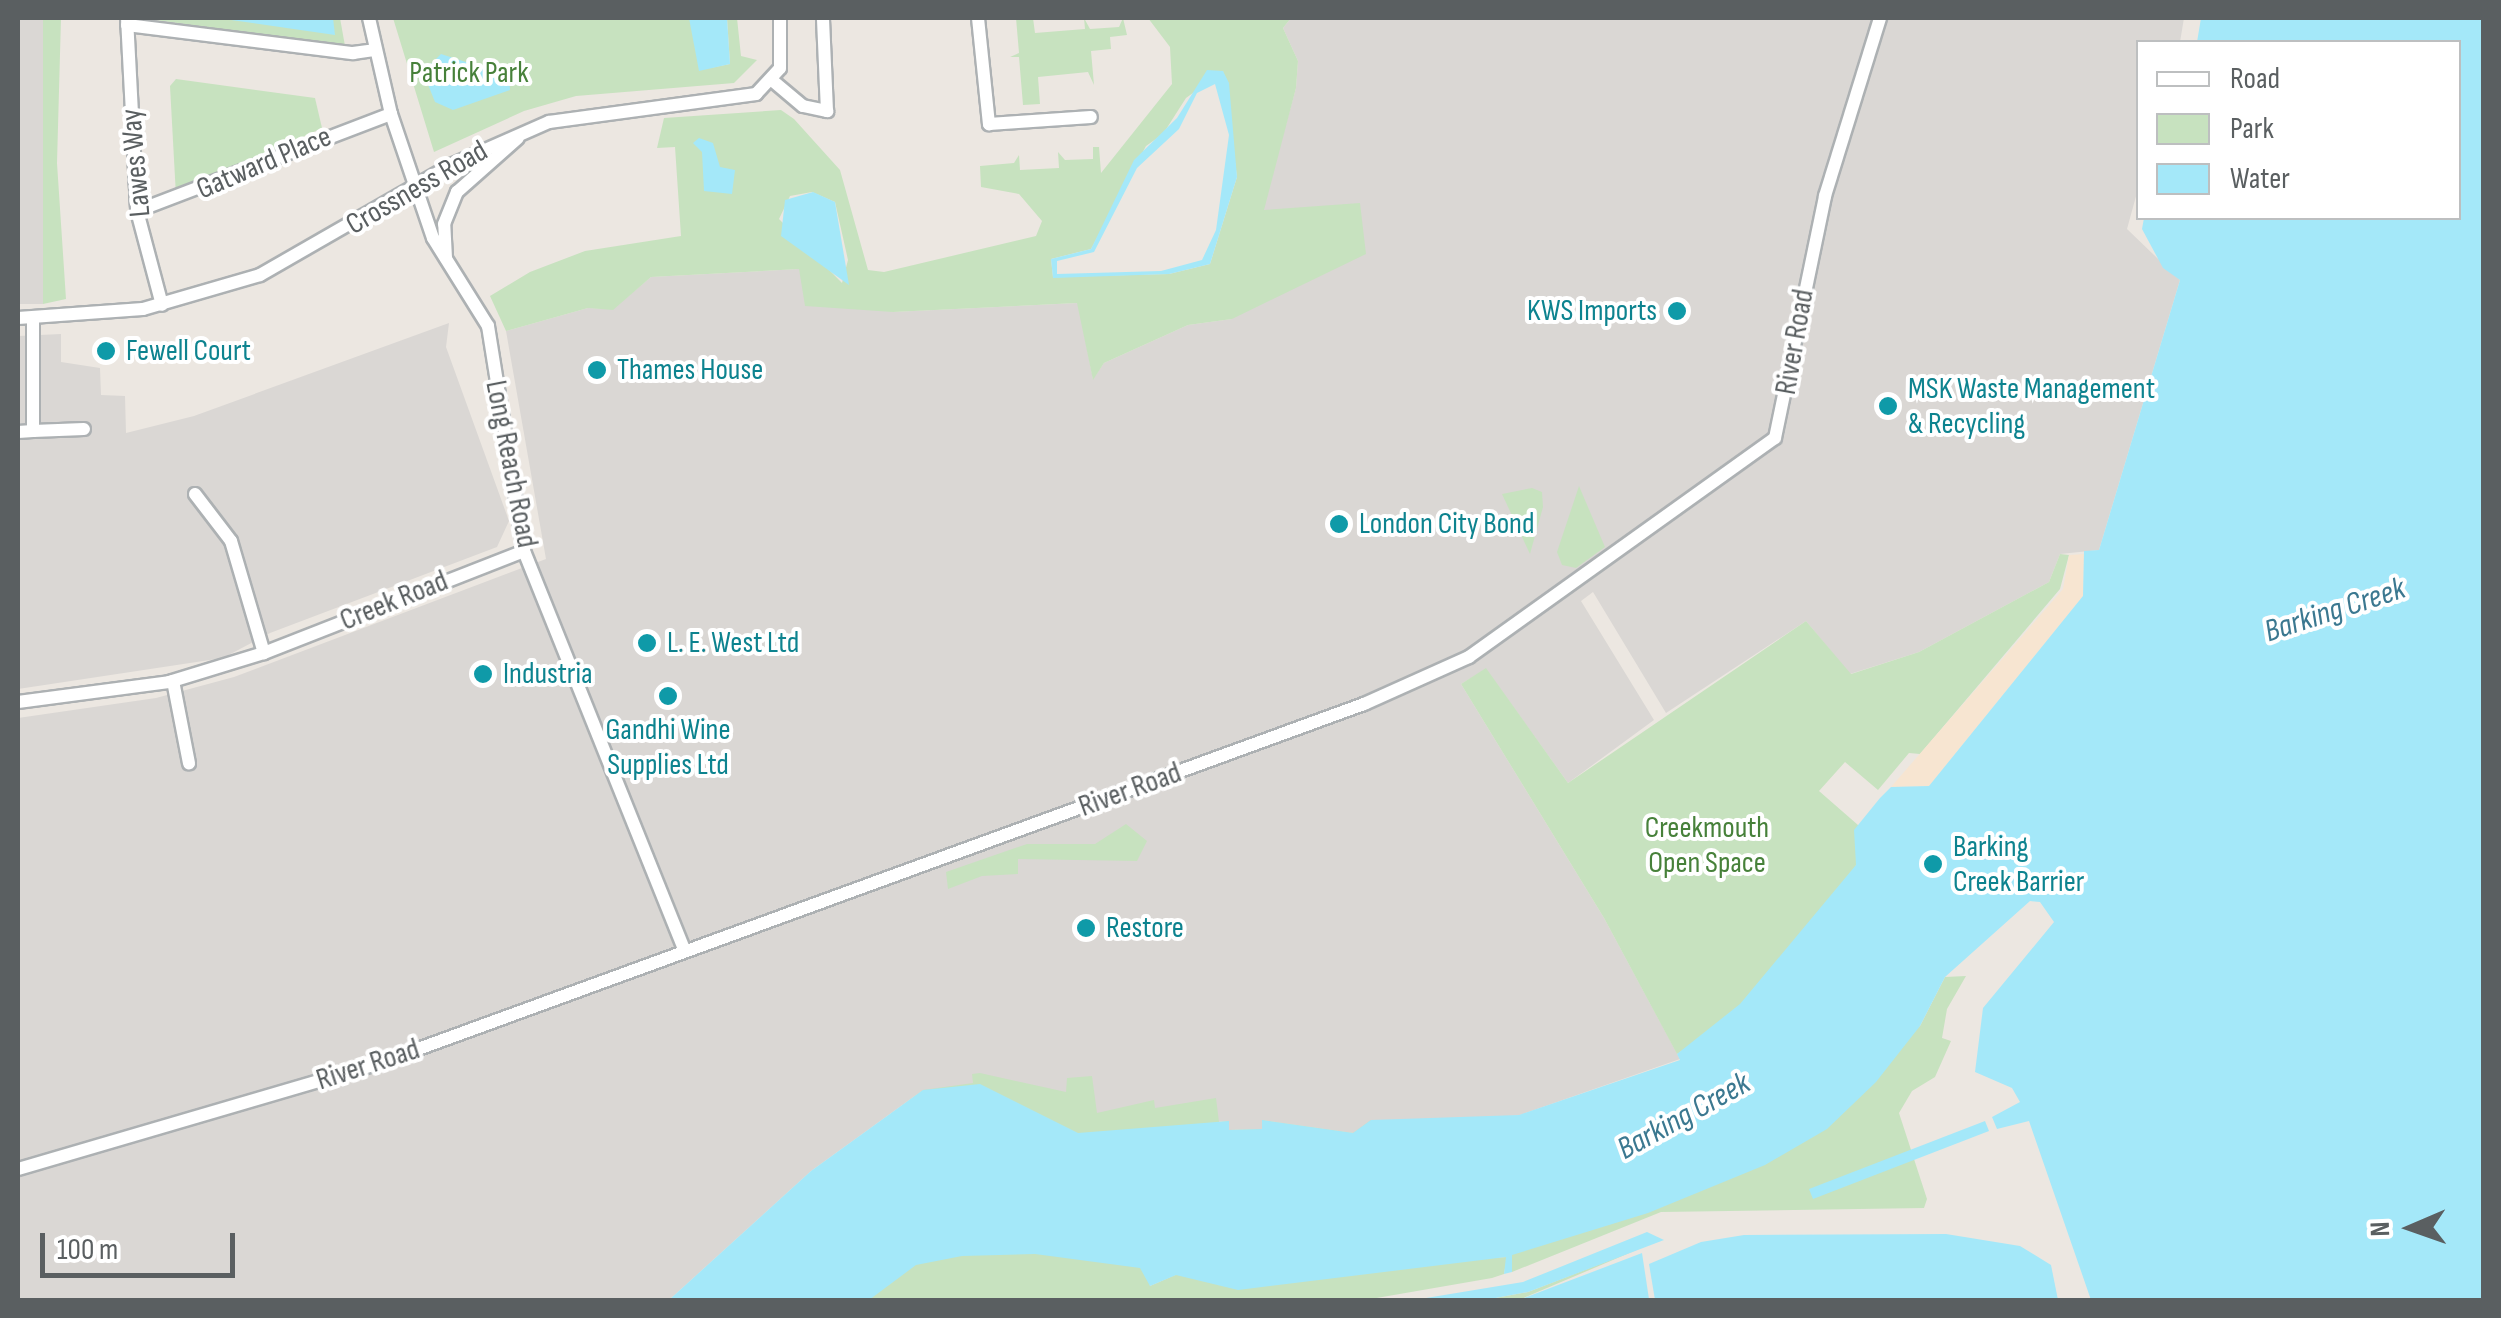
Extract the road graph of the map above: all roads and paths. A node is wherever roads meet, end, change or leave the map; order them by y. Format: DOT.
graph roads {
  1 [pos="368,18"];
  2 [pos="780,18"];
  3 [pos="823,18"];
  4 [pos="978,18"];
  5 [pos="1880,18"];
  6 [pos="127,21"];
  7 [pos="374,50"];
  8 [pos="772,81"];
  9 [pos="391,114"];
  10 [pos="1091,117"];
  11 [pos="527,130"];
  12 [pos="418,186"];
  13 [pos="137,211"];
  14 [pos="446,260"];
  15 [pos="162,305"];
  16 [pos="18,318"];
  17 [pos="33,318"];
  18 [pos="84,429"];
  19 [pos="33,431"];
  20 [pos="18,432"];
  21 [pos="195,494"];
  22 [pos="524,551"];
  23 [pos="264,653"];
  24 [pos="173,681"];
  25 [pos="18,702"];
  26 [pos="189,764"];
  27 [pos="685,951"];
  28 [pos="18,1169"];
  1 -- 7 [label="street, Long Reach Road"];
  2 -- 8 [label="street"];
  3 -- 8 [label="street"];
  4 -- 10 [label="street"];
  5 -- 27 [label="street, River Road"];
  6 -- 7 [label="street"];
  6 -- 13 [label="street, Lawes Way"];
  7 -- 9 [label="street, Long Reach Road"];
  8 -- 11 [label="street, Crossness Road"];
  9 -- 12 [label="street, Long Reach Road"];
  9 -- 13 [label="street, Gatward Place"];
  11 -- 12 [label="street, Crossness Road"];
  11 -- 14 [label="street"];
  12 -- 14 [label="street, Long Reach Road"];
  12 -- 15 [label="street, Crossness Road"];
  13 -- 15 [label="street, Lawes Way"];
  14 -- 22 [label="street, Long Reach Road"];
  15 -- 17 [label="street, Crossness Road"];
  16 -- 17 [label="street, Crossness Road"];
  17 -- 19 [label="street"];
  18 -- 19 [label="street"];
  19 -- 20 [label="street"];
  21 -- 23 [label="street"];
  22 -- 23 [label="street, Creek Road"];
  22 -- 27 [label="street, Long Reach Road"];
  23 -- 24 [label="street, Creek Road"];
  24 -- 25 [label="street, Creek Road"];
  24 -- 26 [label="street"];
  27 -- 28 [label="street, River Road"];
}
